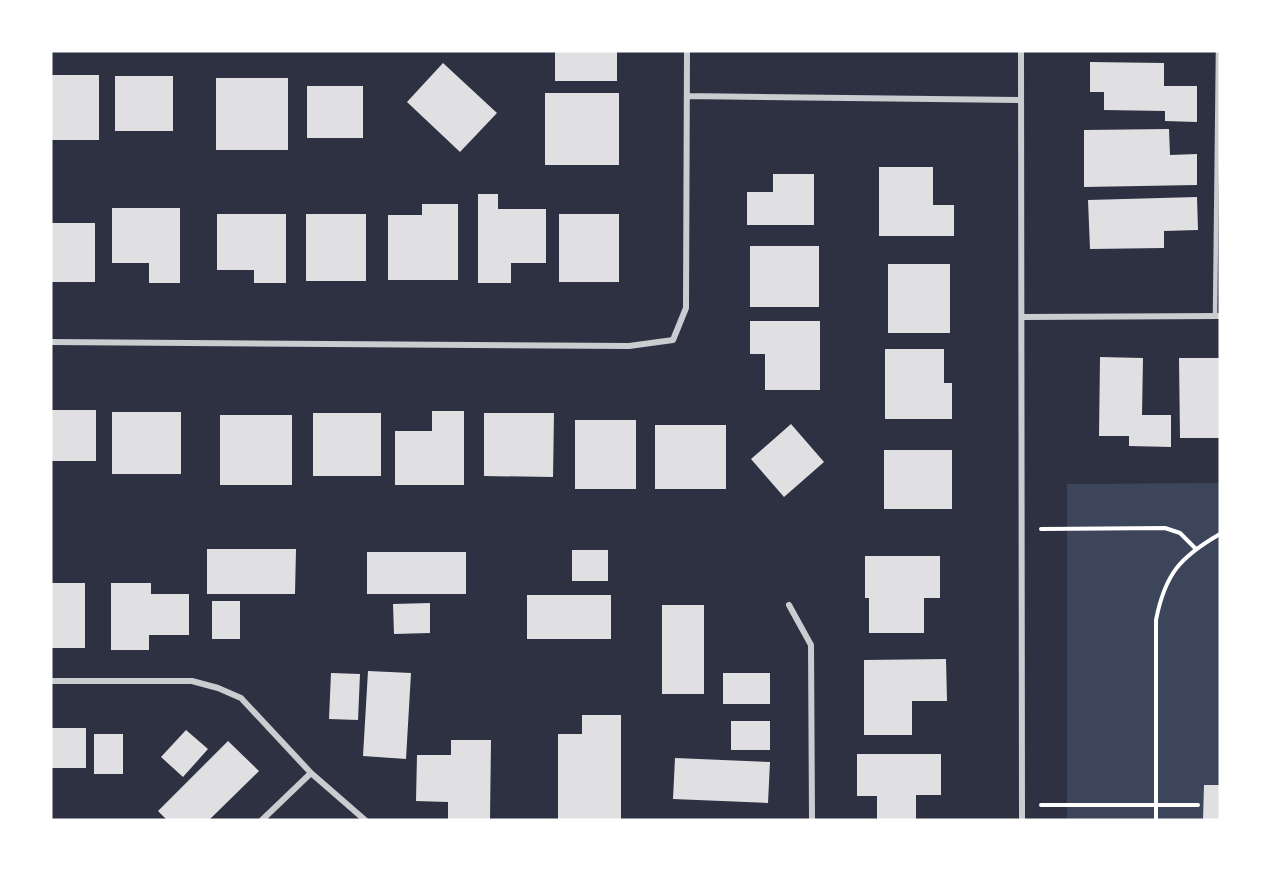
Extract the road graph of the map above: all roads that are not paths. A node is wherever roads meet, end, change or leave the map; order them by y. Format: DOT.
graph roads {
  1 [pos="687,51"];
  2 [pos="1021,51"];
  3 [pos="1218,51"];
  4 [pos="687,96"];
  5 [pos="1021,100"];
  6 [pos="1218,316"];
  7 [pos="1022,317"];
  8 [pos="51,342"];
  9 [pos="789,605"];
  10 [pos="51,681"];
  11 [pos="311,773"];
  12 [pos="262,820"];
  13 [pos="365,820"];
  14 [pos="812,820"];
  15 [pos="1022,820"];
  1 -- 4 [label="street"];
  2 -- 5 [label="street"];
  3 -- 6 [label="lane"];
  4 -- 5 [label="street"];
  4 -- 8 [label="street"];
  5 -- 7 [label="street"];
  6 -- 7 [label="street"];
  7 -- 15 [label="street"];
  9 -- 14 [label="street"];
  10 -- 11 [label="street"];
  11 -- 12 [label="street"];
  11 -- 13 [label="street"];
}
